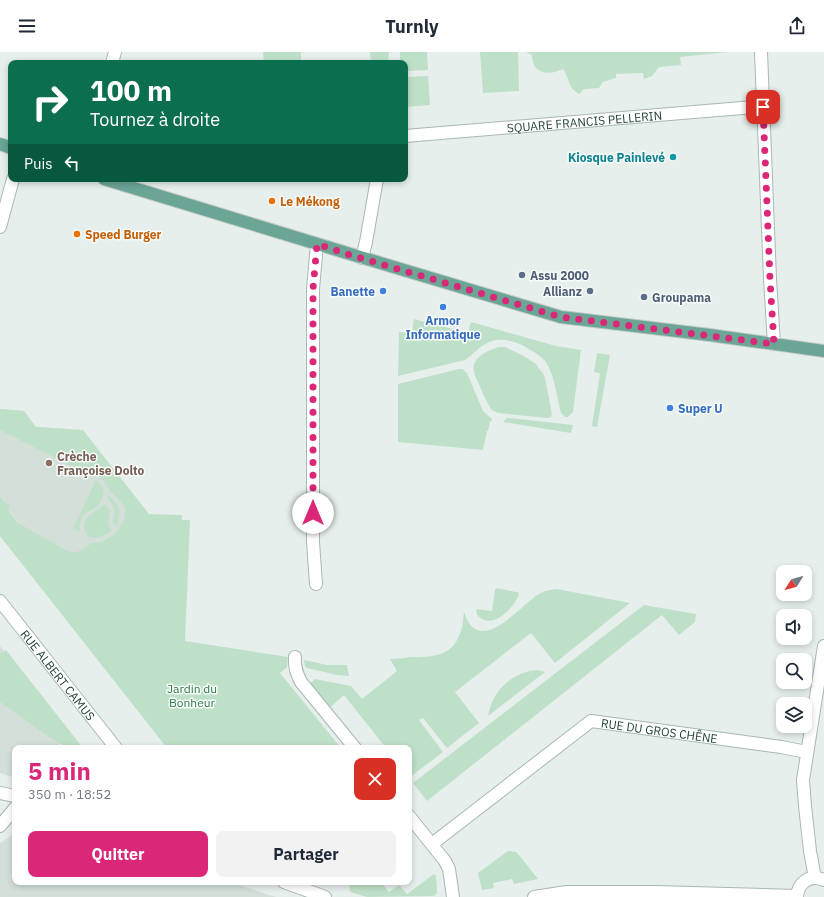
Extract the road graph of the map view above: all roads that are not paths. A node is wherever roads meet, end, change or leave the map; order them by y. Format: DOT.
graph roads {
  1 [pos="761,52"];
  2 [pos="763,107"];
  3 [pos="408,136"];
  4 [pos="12,182"];
  5 [pos="114,182"];
  6 [pos="376,182"];
  7 [pos="0,227"];
  8 [pos="317,244"];
  9 [pos="362,258"];
  10 [pos="774,344"];
  11 [pos="824,351"];
  12 [pos="316,584"];
  13 [pos="0,601"];
  14 [pos="824,646"];
  15 [pos="295,657"];
  16 [pos="114,745"];
  17 [pos="353,745"];
  18 [pos="807,752"];
  19 [pos="0,793"];
  20 [pos="12,795"];
  21 [pos="12,812"];
  22 [pos="412,820"];
  23 [pos="0,826"];
  24 [pos="432,844"];
  25 [pos="820,879"];
  26 [pos="292,885"];
  27 [pos="656,895"];
  28 [pos="324,897"];
  29 [pos="454,897"];
  30 [pos="534,897"];
  31 [pos="797,897"];
  1 -- 2 [label="street"];
  2 -- 3 [label="street, SQUARE FRANCIS PELLERIN"];
  2 -- 10 [label="street"];
  4 -- 7 [label="street"];
  5 -- 8 [label="main road"];
  6 -- 9 [label="street"];
  8 -- 9 [label="main road"];
  8 -- 12 [label="street"];
  9 -- 10 [label="main road"];
  10 -- 11 [label="main road"];
  13 -- 16 [label="street, RUE ALBERT CAMUS"];
  14 -- 18 [label="street"];
  15 -- 17 [label="street"];
  18 -- 24 [label="street, RUE DU GROS CHÊNE"];
  18 -- 25 [label="street"];
  19 -- 20 [label="street"];
  21 -- 23 [label="street"];
  22 -- 24 [label="street"];
  24 -- 29 [label="street"];
  25 -- 31 [label="street"];
  26 -- 28 [label="street"];
  27 -- 30 [label="street"];
  27 -- 31 [label="street"];
}
